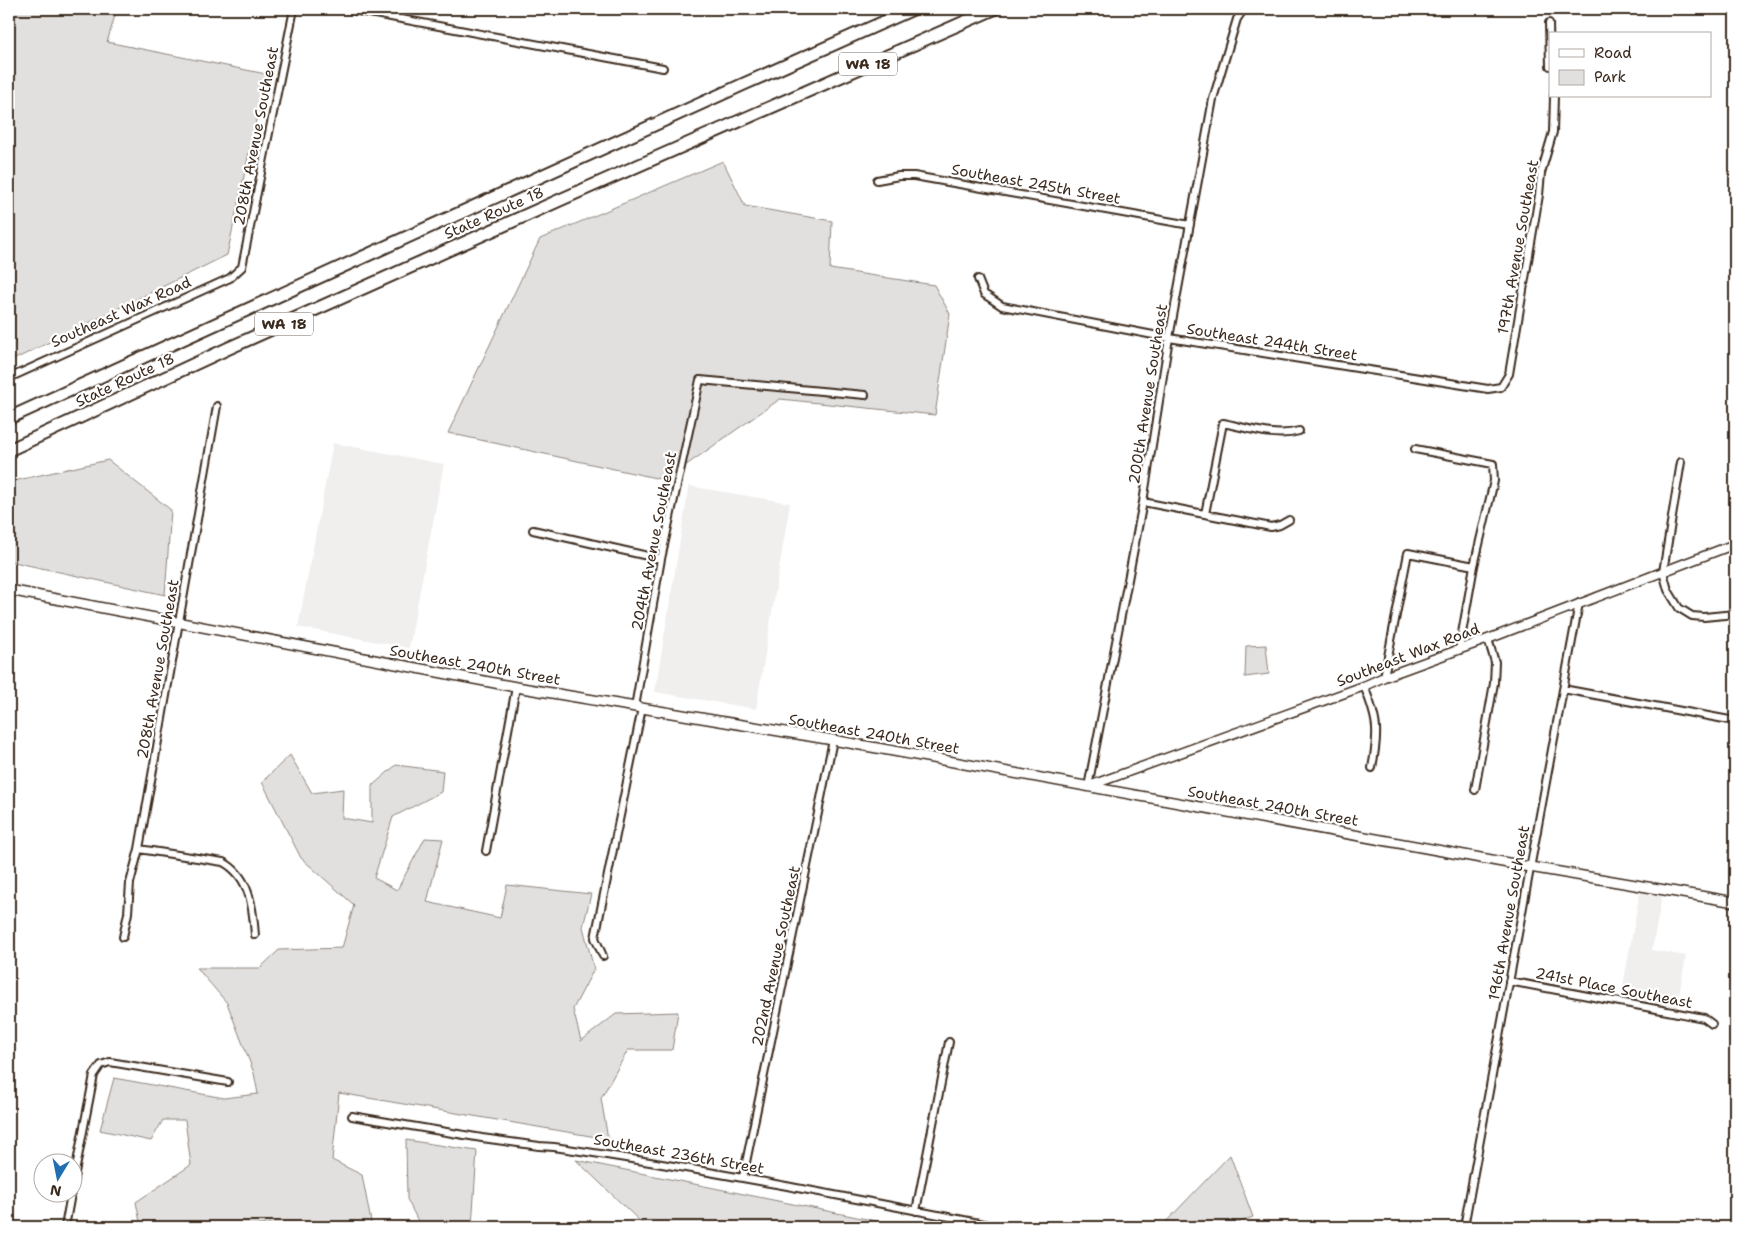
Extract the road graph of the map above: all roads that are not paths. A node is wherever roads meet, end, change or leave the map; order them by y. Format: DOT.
graph roads {
  1 [pos="294,9"];
  2 [pos="348,9"];
  3 [pos="913,9"];
  4 [pos="994,9"];
  5 [pos="1244,9"];
  6 [pos="1549,24"];
  7 [pos="1549,32"];
  8 [pos="663,68"];
  9 [pos="1554,98"];
  10 [pos="877,180"];
  11 [pos="1190,225"];
  12 [pos="242,267"];
  13 [pos="978,279"];
  14 [pos="1169,338"];
  15 [pos="9,378"];
  16 [pos="1488,389"];
  17 [pos="865,395"];
  18 [pos="217,406"];
  19 [pos="9,418"];
  20 [pos="1299,431"];
  21 [pos="1415,449"];
  22 [pos="9,450"];
  23 [pos="1681,462"];
  24 [pos="1143,502"];
  25 [pos="1205,514"];
  26 [pos="1289,520"];
  27 [pos="533,530"];
  28 [pos="1735,544"];
  29 [pos="661,559"];
  30 [pos="1474,566"];
  31 [pos="1662,572"];
  32 [pos="9,590"];
  33 [pos="1579,603"];
  34 [pos="1735,614"];
  35 [pos="179,622"];
  36 [pos="1488,639"];
  37 [pos="1458,650"];
  38 [pos="1384,677"];
  39 [pos="1364,686"];
  40 [pos="516,687"];
  41 [pos="1563,689"];
  42 [pos="638,707"];
  43 [pos="1735,721"];
  44 [pos="833,740"];
  45 [pos="1372,768"];
  46 [pos="1088,786"];
  47 [pos="1475,790"];
  48 [pos="139,849"];
  49 [pos="486,851"];
  50 [pos="1530,867"];
  51 [pos="1735,902"];
  52 [pos="255,935"];
  53 [pos="123,937"];
  54 [pos="604,956"];
  55 [pos="1509,981"];
  56 [pos="1712,1024"];
  57 [pos="950,1042"];
  58 [pos="228,1082"];
  59 [pos="352,1116"];
  60 [pos="79,1154"];
  61 [pos="743,1177"];
  62 [pos="69,1204"];
  63 [pos="916,1211"];
  64 [pos="989,1226"];
  65 [pos="65,1227"];
  66 [pos="1000,1227"];
  67 [pos="1464,1227"];
  1 -- 12 [label="street, 208th Avenue Southeast"];
  2 -- 8 [label="street"];
  3 -- 19 [label="highway, State Route 18 / WA 18"];
  4 -- 22 [label="highway, State Route 18 / WA 18"];
  5 -- 11 [label="street, 200th Avenue Southeast"];
  6 -- 7 [label="street"];
  9 -- 16 [label="street, 197th Avenue Southeast"];
  10 -- 11 [label="street, Southeast 245th Street"];
  11 -- 14 [label="street, 200th Avenue Southeast"];
  12 -- 15 [label="street, Southeast Wax Road"];
  13 -- 14 [label="street, Southeast 244th Street"];
  14 -- 16 [label="street, Southeast 244th Street"];
  14 -- 24 [label="street, 200th Avenue Southeast"];
  17 -- 29 [label="street, 204th Avenue Southeast"];
  18 -- 35 [label="street, 208th Avenue Southeast"];
  20 -- 25 [label="street"];
  21 -- 30 [label="street"];
  23 -- 31 [label="street"];
  24 -- 25 [label="street"];
  24 -- 46 [label="street, 200th Avenue Southeast"];
  25 -- 26 [label="street"];
  27 -- 29 [label="street"];
  28 -- 31 [label="street, Southeast Wax Road"];
  29 -- 42 [label="street, 204th Avenue Southeast"];
  30 -- 37 [label="street"];
  30 -- 38 [label="street"];
  31 -- 33 [label="street, Southeast Wax Road"];
  31 -- 34 [label="street"];
  32 -- 35 [label="main road, Southeast 240th Street"];
  33 -- 36 [label="street, Southeast Wax Road"];
  33 -- 41 [label="street, 196th Avenue Southeast"];
  35 -- 40 [label="main road, Southeast 240th Street"];
  35 -- 48 [label="street, 208th Avenue Southeast"];
  36 -- 37 [label="street, Southeast Wax Road"];
  36 -- 47 [label="street"];
  37 -- 38 [label="street, Southeast Wax Road"];
  38 -- 39 [label="street, Southeast Wax Road"];
  39 -- 45 [label="street"];
  39 -- 46 [label="street, Southeast Wax Road"];
  40 -- 42 [label="main road, Southeast 240th Street"];
  40 -- 49 [label="street"];
  41 -- 43 [label="street"];
  41 -- 50 [label="street, 196th Avenue Southeast"];
  42 -- 44 [label="main road, Southeast 240th Street"];
  42 -- 54 [label="street, 204th Avenue Southeast"];
  44 -- 46 [label="main road, Southeast 240th Street"];
  44 -- 61 [label="street, 202nd Avenue Southeast"];
  46 -- 50 [label="main road, Southeast 240th Street"];
  48 -- 52 [label="street"];
  48 -- 53 [label="street, 208th Avenue Southeast"];
  50 -- 51 [label="main road, Southeast 240th Street"];
  50 -- 55 [label="street, 196th Avenue Southeast"];
  55 -- 56 [label="street, 241st Place Southeast"];
  55 -- 67 [label="street, 196th Avenue Southeast"];
  57 -- 63 [label="street"];
  58 -- 60 [label="street"];
  59 -- 61 [label="street, Southeast 236th Street"];
  61 -- 63 [label="street, Southeast 236th Street"];
  62 -- 65 [label="street"];
  63 -- 64 [label="street, Southeast 236th Street"];
  64 -- 66 [label="street, Southeast 236th Street"];
}
